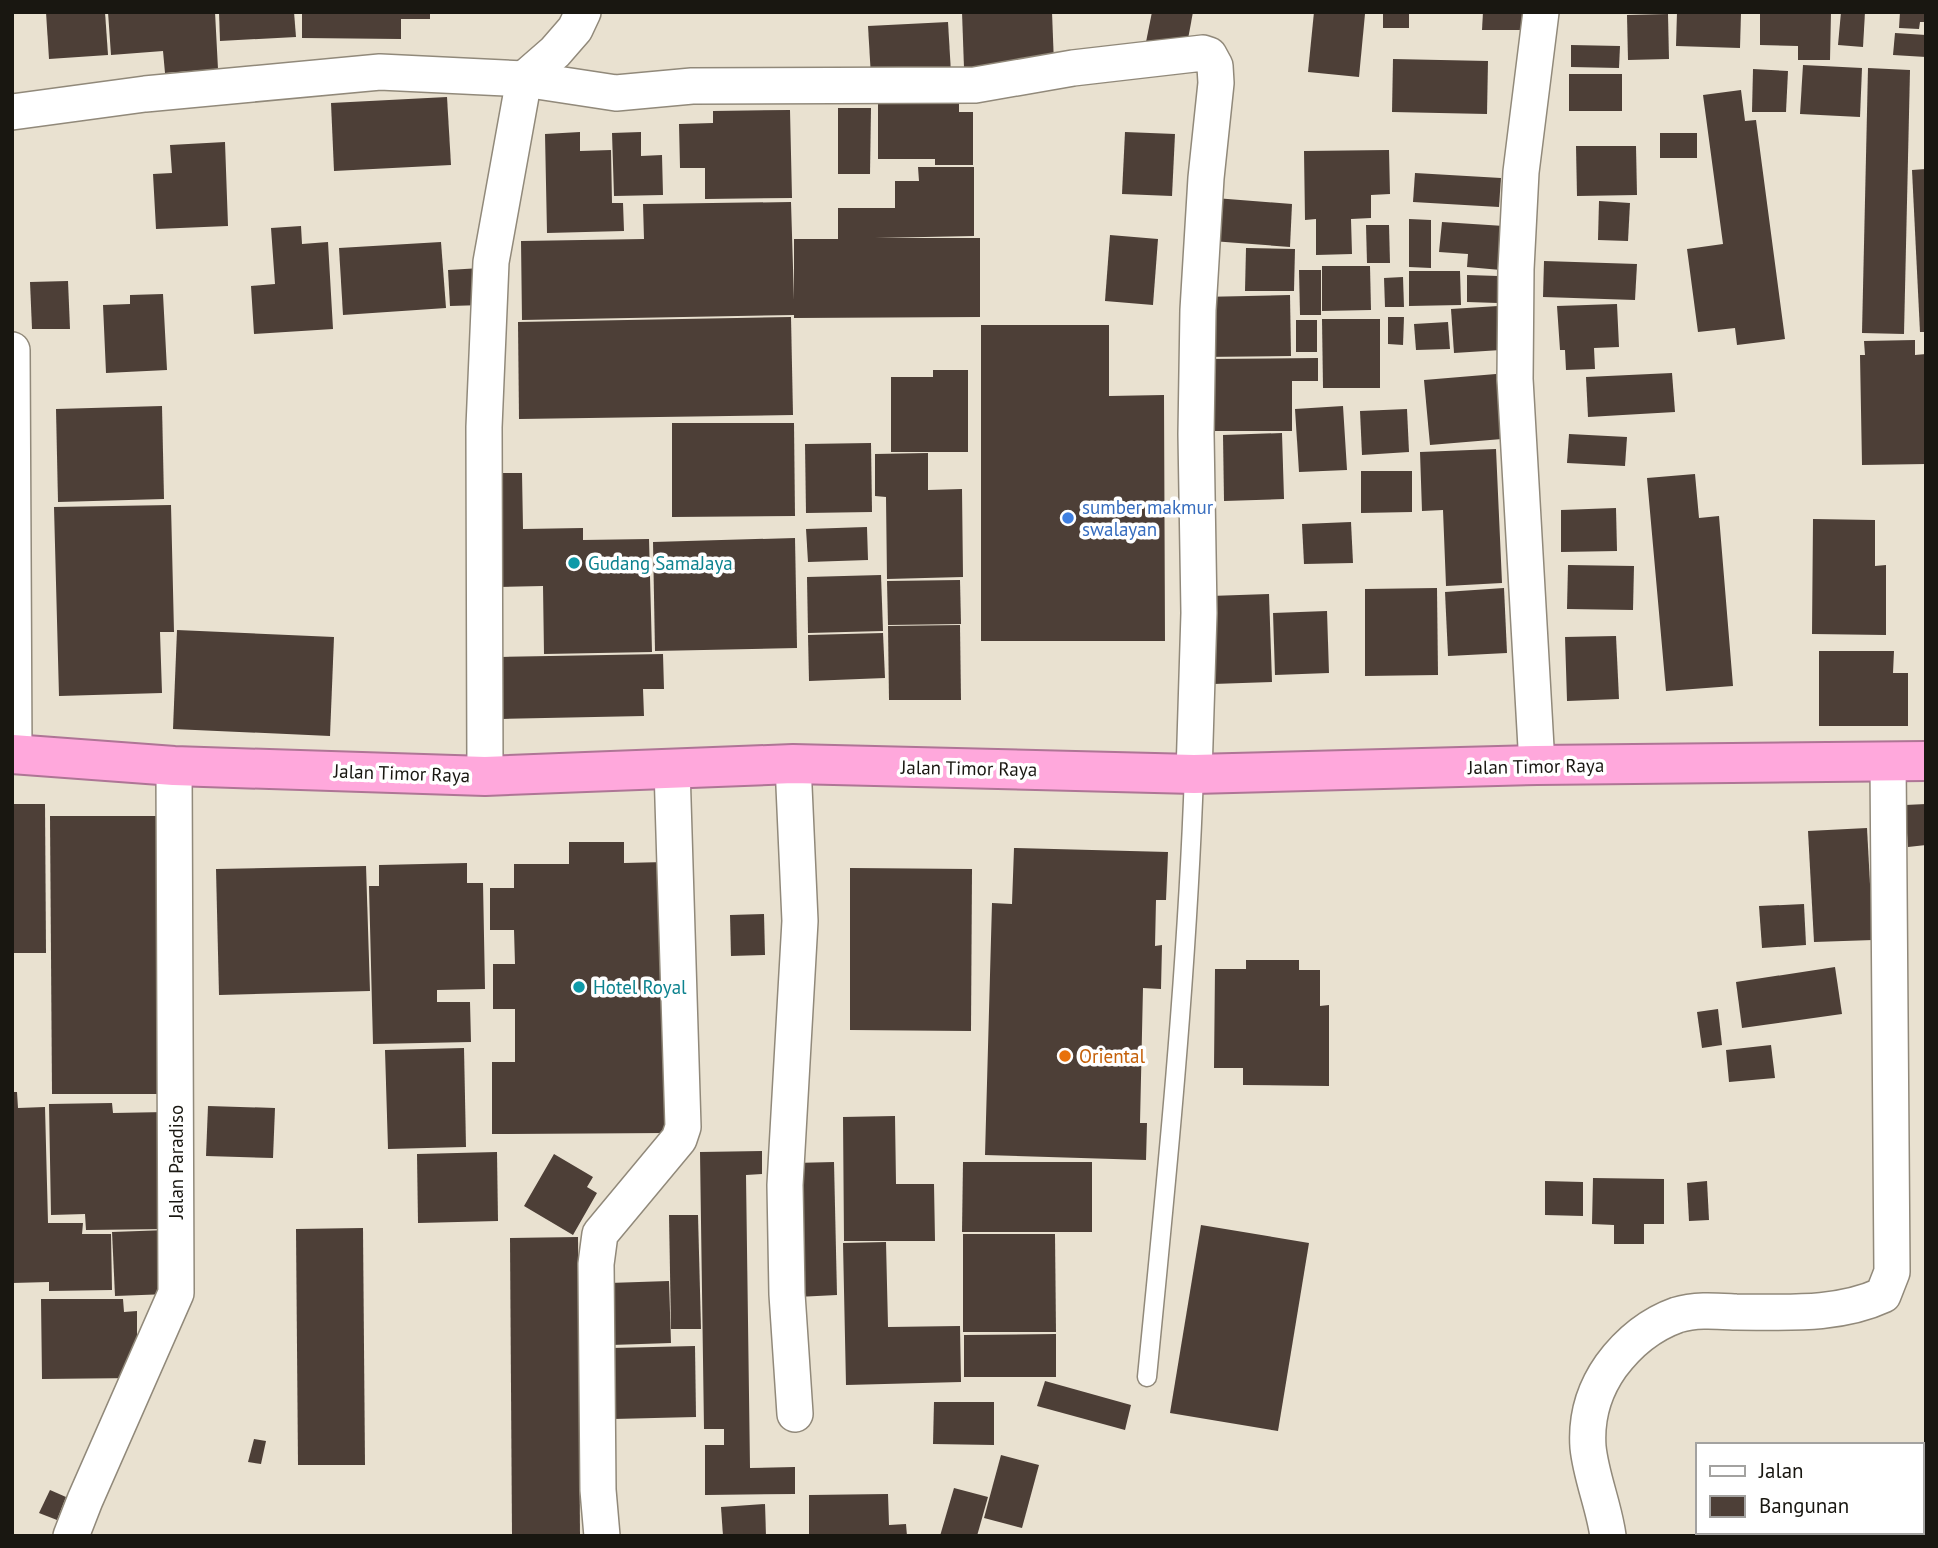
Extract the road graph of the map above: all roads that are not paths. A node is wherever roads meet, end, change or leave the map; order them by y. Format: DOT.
graph roads {
  1 [pos="583,12"];
  2 [pos="1541,12"];
  3 [pos="524,79"];
  4 [pos="12,112"];
  5 [pos="12,349"];
  6 [pos="13,754"];
  7 [pos="1888,761"];
  8 [pos="1926,761"];
  9 [pos="793,764"];
  10 [pos="1537,765"];
  11 [pos="174,766"];
  12 [pos="672,768"];
  13 [pos="1194,774"];
  14 [pos="485,776"];
  15 [pos="1147,1377"];
  16 [pos="795,1414"];
  17 [pos="71,1536"];
  18 [pos="602,1536"];
  19 [pos="1608,1536"];
  1 -- 3 [label="street"];
  2 -- 10 [label="street"];
  3 -- 4 [label="street"];
  3 -- 13 [label="street"];
  3 -- 14 [label="street"];
  5 -- 6 [label="street"];
  6 -- 11 [label="highway, Jalan Timor Raya"];
  7 -- 8 [label="highway, Jalan Timor Raya"];
  7 -- 10 [label="highway, Jalan Timor Raya"];
  7 -- 19 [label="street"];
  9 -- 12 [label="highway, Jalan Timor Raya"];
  9 -- 13 [label="highway, Jalan Timor Raya"];
  9 -- 16 [label="street"];
  10 -- 13 [label="highway, Jalan Timor Raya"];
  11 -- 14 [label="highway, Jalan Timor Raya"];
  11 -- 17 [label="street, Jalan Paradiso"];
  12 -- 14 [label="highway, Jalan Timor Raya"];
  12 -- 18 [label="street"];
  13 -- 15 [label="lane"];
}
